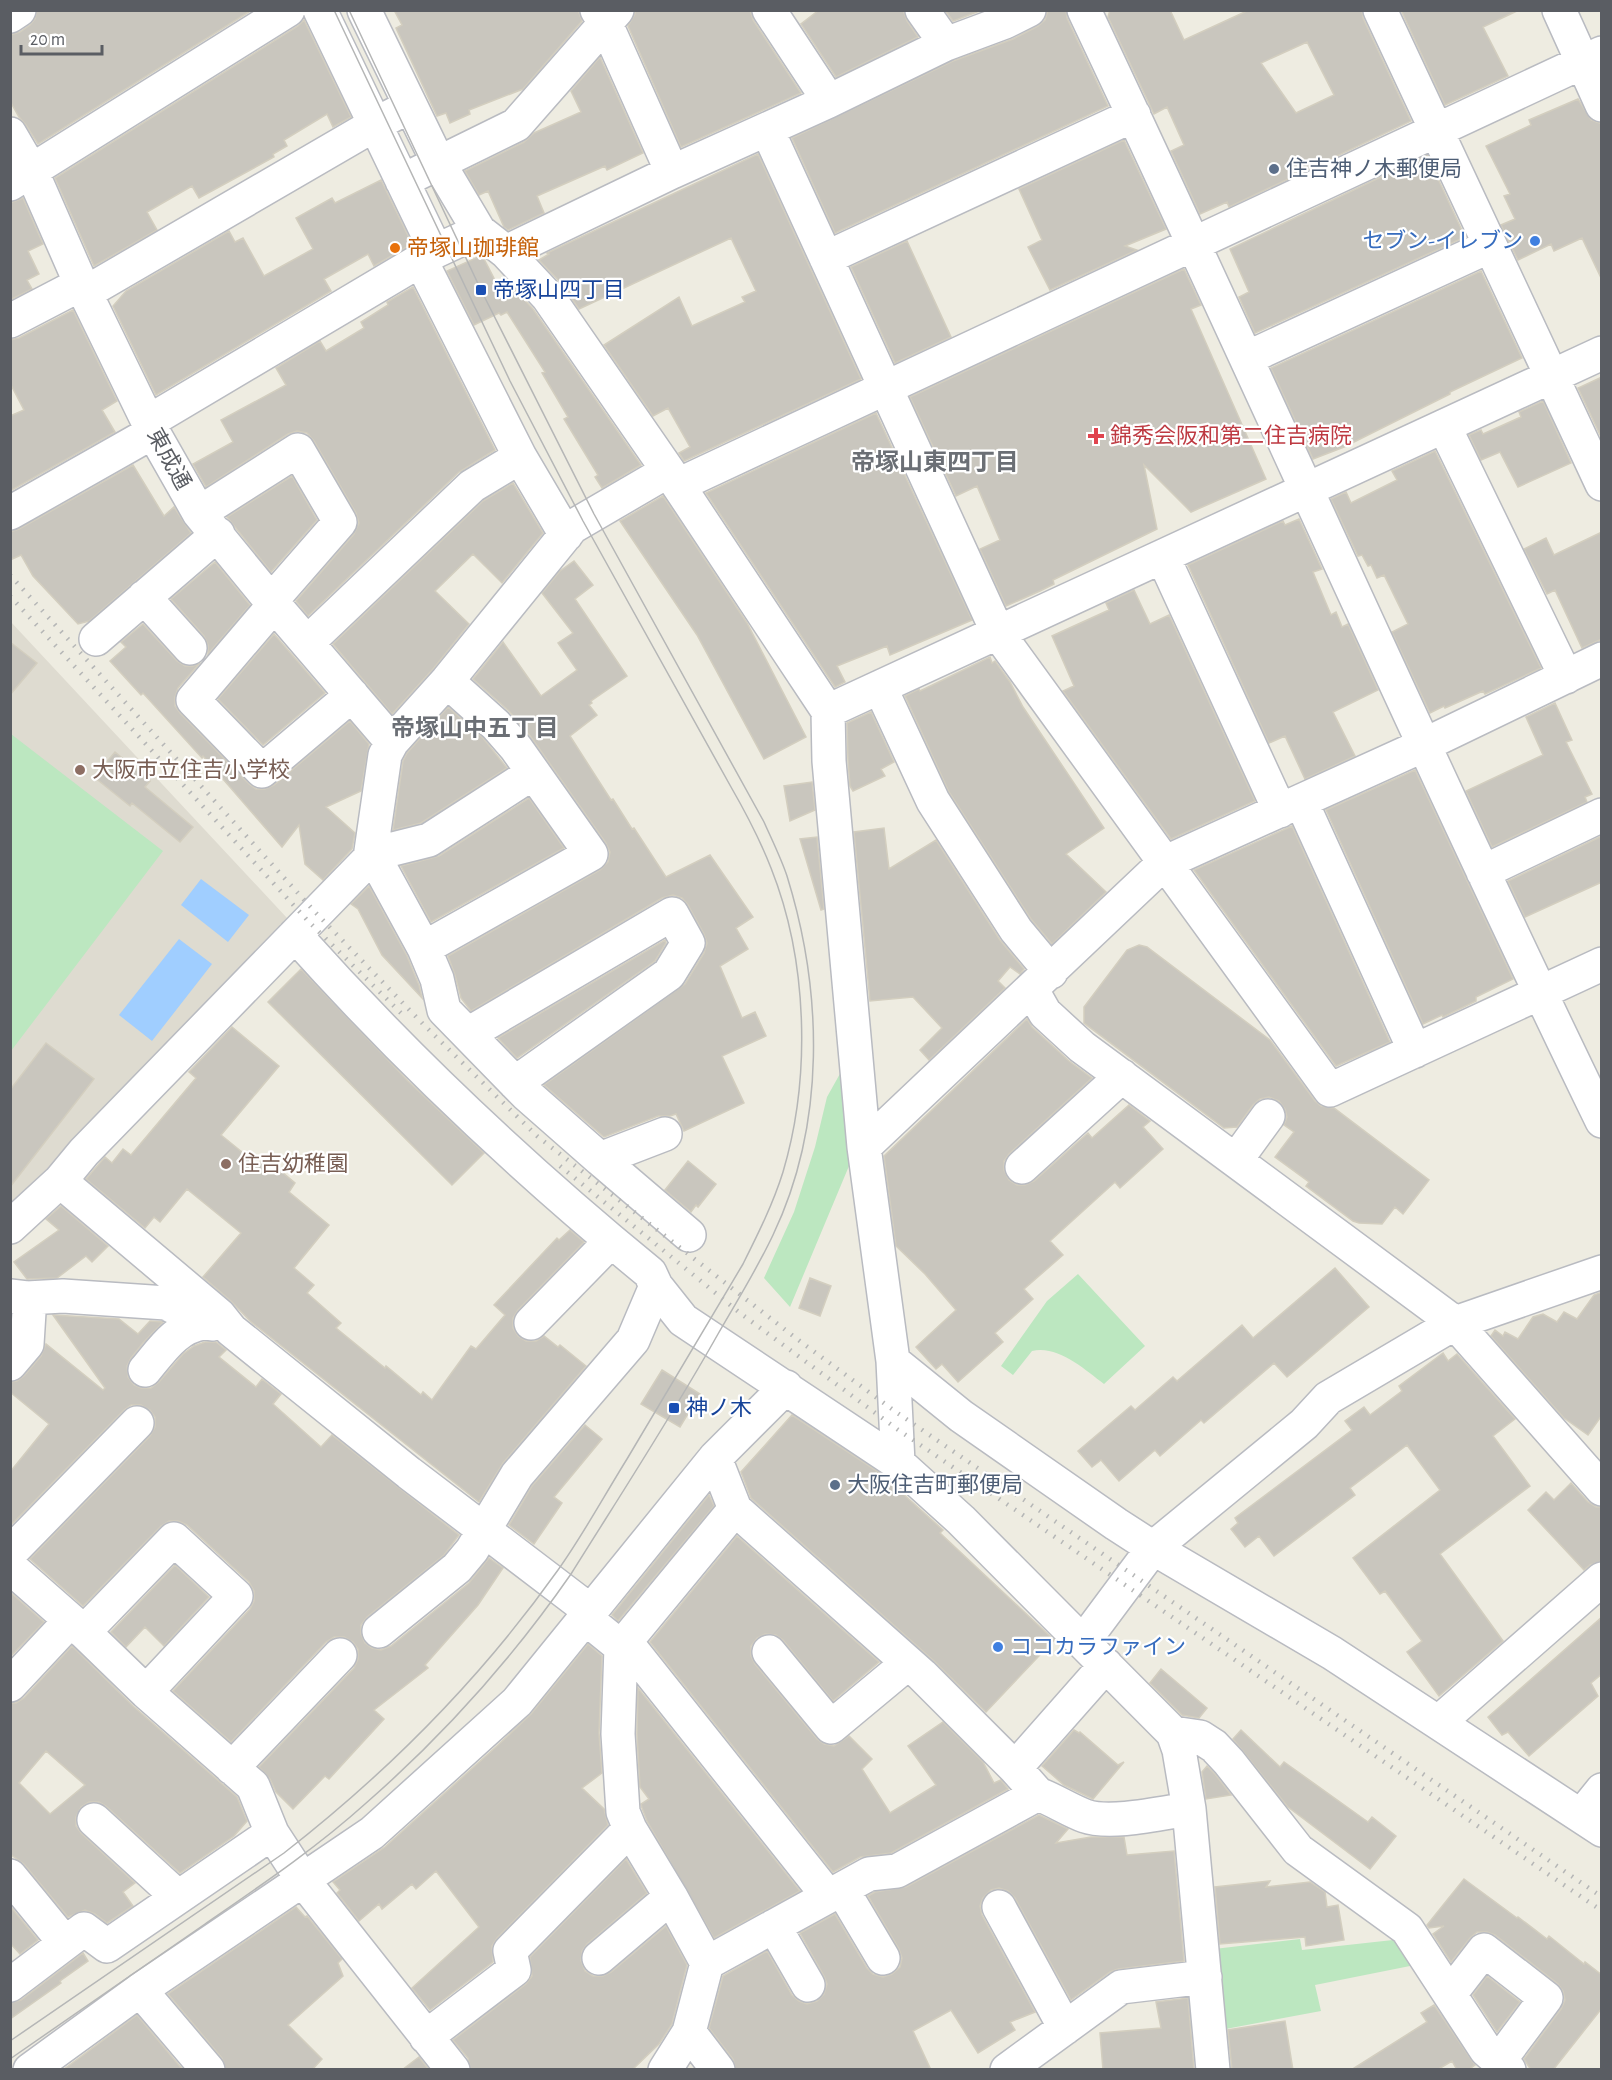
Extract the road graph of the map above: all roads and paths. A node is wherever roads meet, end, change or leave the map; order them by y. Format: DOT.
graph roads {
  1 [pos="19,10"];
  2 [pos="288,10"];
  3 [pos="320,10"];
  4 [pos="364,10"];
  5 [pos="769,10"];
  6 [pos="921,10"];
  7 [pos="1029,10"];
  8 [pos="1380,10"];
  9 [pos="1559,10"];
  10 [pos="1085,11"];
  11 [pos="606,15"];
  12 [pos="10,16"];
  13 [pos="946,44"];
  14 [pos="1592,58"];
  15 [pos="829,101"];
  16 [pos="1602,105"];
  17 [pos="410,106"];
  18 [pos="1134,115"];
  19 [pos="374,125"];
  20 [pos="767,129"];
  21 [pos="1436,131"];
  22 [pos="10,134"];
  23 [pos="438,162"];
  24 [pos="672,172"];
  25 [pos="21,177"];
  26 [pos="402,182"];
  27 [pos="479,231"];
  28 [pos="1195,243"];
  29 [pos="1490,246"];
  30 [pos="506,252"];
  31 [pos="428,256"];
  32 [pos="826,258"];
  33 [pos="83,288"];
  34 [pos="10,321"];
  35 [pos="1602,353"];
  36 [pos="1247,358"];
  37 [pos="1551,376"];
  38 [pos="886,388"];
  39 [pos="1444,426"];
  40 [pos="150,427"];
  41 [pos="520,457"];
  42 [pos="673,478"];
  43 [pos="1602,484"];
  44 [pos="1307,489"];
  45 [pos="10,513"];
  46 [pos="208,524"];
  47 [pos="566,535"];
  48 [pos="1162,557"];
  49 [pos="144,597"];
  50 [pos="272,603"];
  51 [pos="998,633"];
  52 [pos="96,639"];
  53 [pos="307,643"];
  54 [pos="190,648"];
  55 [pos="1602,659"];
  56 [pos="1566,677"];
  57 [pos="447,681"];
  58 [pos="880,687"];
  59 [pos="352,695"];
  60 [pos="828,711"];
  61 [pos="392,742"];
  62 [pos="1424,745"];
  63 [pos="533,773"];
  64 [pos="1290,806"];
  65 [pos="1602,815"];
  66 [pos="370,858"];
  67 [pos="1164,863"];
  68 [pos="1483,872"];
  69 [pos="295,935"];
  70 [pos="424,948"];
  71 [pos="1602,964"];
  72 [pos="1042,981"];
  73 [pos="1539,993"];
  74 [pos="468,1034"];
  75 [pos="1415,1051"];
  76 [pos="1122,1076"];
  77 [pos="515,1083"];
  78 [pos="1268,1116"];
  79 [pos="1602,1120"];
  80 [pos="665,1134"];
  81 [pos="864,1147"];
  82 [pos="600,1159"];
  83 [pos="1236,1160"];
  84 [pos="1022,1167"];
  85 [pos="60,1180"];
  86 [pos="10,1227"];
  87 [pos="689,1235"];
  88 [pos="610,1241"];
  89 [pos="1602,1272"];
  90 [pos="656,1286"];
  91 [pos="19,1297"];
  92 [pos="531,1323"];
  93 [pos="1455,1323"];
  94 [pos="218,1326"];
  95 [pos="894,1361"];
  96 [pos="10,1364"];
  97 [pos="145,1370"];
  98 [pos="786,1387"];
  99 [pos="137,1422"];
  100 [pos="715,1458"];
  101 [pos="898,1464"];
  102 [pos="1602,1489"];
  103 [pos="735,1509"];
  104 [pos="483,1531"];
  105 [pos="1153,1548"];
  106 [pos="10,1553"];
  107 [pos="10,1567"];
  108 [pos="1602,1579"];
  109 [pos="587,1614"];
  110 [pos="77,1627"];
  111 [pos="379,1631"];
  112 [pos="1083,1642"];
  113 [pos="623,1644"];
  114 [pos="769,1652"];
  115 [pos="340,1655"];
  116 [pos="908,1662"];
  117 [pos="1106,1665"];
  118 [pos="10,1685"];
  119 [pos="146,1692"];
  120 [pos="1439,1722"];
  121 [pos="1173,1733"];
  122 [pos="232,1768"];
  123 [pos="1015,1768"];
  124 [pos="1602,1790"];
  125 [pos="1038,1794"];
  126 [pos="1189,1809"];
  127 [pos="94,1820"];
  128 [pos="1591,1823"];
  129 [pos="630,1829"];
  130 [pos="272,1833"];
  131 [pos="10,1876"];
  132 [pos="302,1879"];
  133 [pos="835,1892"];
  134 [pos="178,1897"];
  135 [pos="671,1897"];
  136 [pos="999,1907"];
  137 [pos="774,1926"];
  138 [pos="65,1943"];
  139 [pos="599,1958"];
  140 [pos="883,1958"];
  141 [pos="707,1963"];
  142 [pos="14,1976"];
  143 [pos="1204,1977"];
  144 [pos="808,1985"];
  145 [pos="140,1990"];
  146 [pos="1450,1994"];
  147 [pos="1065,2028"];
  148 [pos="689,2032"];
  149 [pos="426,2037"];
  150 [pos="38,2063"];
  151 [pos="1504,2065"];
  152 [pos="208,2070"];
  153 [pos="453,2070"];
  154 [pos="665,2070"];
  155 [pos="718,2070"];
  156 [pos="1007,2070"];
  157 [pos="1213,2070"];
  1 -- 12 [label="street"];
  2 -- 25 [label="street"];
  3 -- 19 [label="street"];
  4 -- 17 [label="street"];
  5 -- 15 [label="street"];
  6 -- 13 [label="street"];
  7 -- 13 [label="street"];
  8 -- 21 [label="street"];
  9 -- 14 [label="street"];
  10 -- 18 [label="street"];
  11 -- 23 [label="street"];
  11 -- 24 [label="street"];
  13 -- 15 [label="street"];
  14 -- 16 [label="street"];
  14 -- 21 [label="street"];
  15 -- 20 [label="street"];
  17 -- 19 [label="street"];
  17 -- 23 [label="street"];
  18 -- 28 [label="street"];
  18 -- 32 [label="street"];
  19 -- 26 [label="street"];
  19 -- 33 [label="street"];
  20 -- 24 [label="street"];
  20 -- 32 [label="street"];
  21 -- 28 [label="street"];
  21 -- 29 [label="street"];
  22 -- 25 [label="street, 東成通"];
  23 -- 26 [label="street"];
  23 -- 27 [label="street"];
  24 -- 30 [label="street"];
  25 -- 33 [label="street, 東成通"];
  26 -- 31 [label="street"];
  27 -- 30 [label="street"];
  27 -- 31 [label="street"];
  28 -- 36 [label="street"];
  28 -- 38 [label="street"];
  29 -- 36 [label="street"];
  29 -- 37 [label="street"];
  30 -- 42 [label="street"];
  31 -- 40 [label="street"];
  31 -- 41 [label="street"];
  32 -- 38 [label="street"];
  33 -- 34 [label="street"];
  33 -- 40 [label="street, 東成通"];
  35 -- 37 [label="street"];
  36 -- 44 [label="street"];
  37 -- 39 [label="street"];
  37 -- 43 [label="street"];
  38 -- 42 [label="street"];
  38 -- 51 [label="street"];
  39 -- 44 [label="street"];
  39 -- 56 [label="street"];
  40 -- 45 [label="street"];
  40 -- 46 [label="street, 東成通"];
  41 -- 47 [label="street"];
  41 -- 53 [label="street"];
  42 -- 47 [label="street"];
  42 -- 60 [label="street"];
  44 -- 48 [label="street"];
  44 -- 62 [label="street"];
  46 -- 49 [label="street"];
  46 -- 50 [label="street, 東成通"];
  46 -- 50 [label="street"];
  47 -- 57 [label="street"];
  48 -- 51 [label="street"];
  48 -- 64 [label="street"];
  49 -- 52 [label="street"];
  49 -- 54 [label="street"];
  50 -- 53 [label="street, 東成通"];
  50 -- 59 [label="street"];
  51 -- 58 [label="street"];
  51 -- 67 [label="street"];
  53 -- 59 [label="street, 東成通"];
  55 -- 56 [label="street"];
  56 -- 62 [label="street"];
  57 -- 61 [label="street"];
  57 -- 63 [label="street"];
  58 -- 60 [label="street"];
  58 -- 72 [label="street"];
  59 -- 61 [label="street, 東成通"];
  60 -- 81 [label="street"];
  61 -- 66 [label="street"];
  62 -- 64 [label="street"];
  62 -- 68 [label="street"];
  63 -- 66 [label="street"];
  63 -- 70 [label="street"];
  64 -- 67 [label="street"];
  64 -- 75 [label="street"];
  65 -- 68 [label="street"];
  66 -- 69 [label="street"];
  66 -- 70 [label="street"];
  67 -- 72 [label="street"];
  67 -- 75 [label="street"];
  68 -- 73 [label="street"];
  69 -- 85 [label="street"];
  69 -- 88 [label="street"];
  70 -- 74 [label="street"];
  71 -- 73 [label="street"];
  72 -- 76 [label="street"];
  72 -- 81 [label="street"];
  73 -- 75 [label="street"];
  73 -- 79 [label="street"];
  74 -- 77 [label="street"];
  74 -- 77 [label="street"];
  76 -- 83 [label="street"];
  76 -- 84 [label="street"];
  77 -- 82 [label="street"];
  78 -- 83 [label="street"];
  80 -- 82 [label="street"];
  81 -- 95 [label="street"];
  82 -- 87 [label="street"];
  83 -- 93 [label="street"];
  85 -- 86 [label="street"];
  85 -- 94 [label="street"];
  88 -- 90 [label="street"];
  88 -- 92 [label="street"];
  89 -- 93 [label="street"];
  90 -- 98 [label="street"];
  90 -- 104 [label="street"];
  91 -- 94 [label="street"];
  91 -- 96 [label="street"];
  93 -- 102 [label="street"];
  93 -- 105 [label="street"];
  94 -- 97 [label="street"];
  94 -- 104 [label="street"];
  95 -- 101 [label="street"];
  95 -- 105 [label="street"];
  98 -- 100 [label="street"];
  98 -- 101 [label="street"];
  99 -- 106 [label="street"];
  100 -- 103 [label="street"];
  100 -- 109 [label="street"];
  101 -- 112 [label="street"];
  103 -- 113 [label="street"];
  103 -- 116 [label="street"];
  104 -- 109 [label="street"];
  104 -- 111 [label="street"];
  105 -- 112 [label="street"];
  105 -- 120 [label="street"];
  107 -- 110 [label="street"];
  108 -- 120 [label="street"];
  109 -- 113 [label="street"];
  109 -- 132 [label="street"];
  110 -- 118 [label="street"];
  110 -- 119 [label="street"];
  110 -- 119 [label="street"];
  112 -- 117 [label="street"];
  113 -- 129 [label="street"];
  113 -- 133 [label="street"];
  114 -- 116 [label="street"];
  115 -- 122 [label="street"];
  116 -- 123 [label="street"];
  117 -- 121 [label="street"];
  117 -- 123 [label="street"];
  119 -- 122 [label="street"];
  120 -- 128 [label="street"];
  121 -- 126 [label="street"];
  121 -- 146 [label="street"];
  122 -- 130 [label="street"];
  123 -- 125 [label="street"];
  124 -- 128 [label="street"];
  125 -- 126 [label="street"];
  125 -- 133 [label="street"];
  126 -- 143 [label="street"];
  127 -- 134 [label="street"];
  129 -- 135 [label="street"];
  129 -- 149 [label="street"];
  130 -- 132 [label="street"];
  130 -- 134 [label="street"];
  131 -- 138 [label="street"];
  132 -- 145 [label="street"];
  132 -- 149 [label="street"];
  133 -- 137 [label="street"];
  133 -- 140 [label="street"];
  134 -- 138 [label="street"];
  135 -- 139 [label="street"];
  135 -- 141 [label="street"];
  136 -- 147 [label="street"];
  137 -- 141 [label="street"];
  137 -- 144 [label="street"];
  138 -- 142 [label="street"];
  141 -- 148 [label="street"];
  143 -- 147 [label="street"];
  143 -- 157 [label="street"];
  145 -- 150 [label="street"];
  145 -- 152 [label="street"];
  146 -- 151 [label="street"];
  146 -- 151 [label="street"];
  147 -- 156 [label="street"];
  148 -- 154 [label="street"];
  148 -- 155 [label="street"];
  149 -- 153 [label="street"];
}
